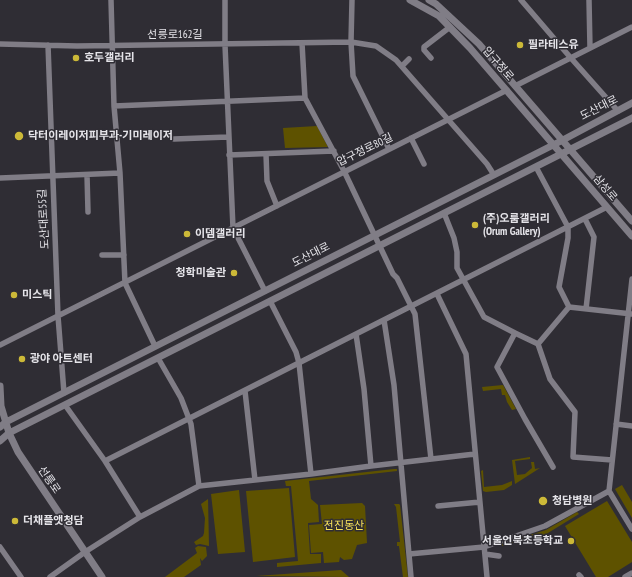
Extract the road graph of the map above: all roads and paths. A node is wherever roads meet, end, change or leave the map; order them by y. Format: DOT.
graph roads {
  1 [pos="111,0"];
  2 [pos="225,0"];
  3 [pos="352,0"];
  4 [pos="410,0"];
  5 [pos="429,0"];
  6 [pos="589,0"];
  7 [pos="525,1"];
  8 [pos="438,2"];
  9 [pos="450,27"];
  10 [pos="632,27"];
  11 [pos="351,42"];
  12 [pos="302,43"];
  13 [pos="0,44"];
  14 [pos="48,45"];
  15 [pos="112,45"];
  16 [pos="225,45"];
  17 [pos="590,48"];
  18 [pos="570,57"];
  19 [pos="431,58"];
  20 [pos="409,59"];
  21 [pos="402,66"];
  22 [pos="515,86"];
  23 [pos="507,90"];
  24 [pos="305,98"];
  25 [pos="228,102"];
  26 [pos="632,104"];
  27 [pos="114,106"];
  28 [pos="618,111"];
  29 [pos="632,118"];
  30 [pos="449,119"];
  31 [pos="228,137"];
  32 [pos="411,138"];
  33 [pos="174,139"];
  34 [pos="561,141"];
  35 [pos="554,144"];
  36 [pos="389,149"];
  37 [pos="569,150"];
  38 [pos="334,151"];
  39 [pos="266,154"];
  40 [pos="561,154"];
  41 [pos="229,155"];
  42 [pos="424,164"];
  43 [pos="536,167"];
  44 [pos="344,171"];
  45 [pos="120,174"];
  46 [pos="87,175"];
  47 [pos="494,175"];
  48 [pos="52,176"];
  49 [pos="0,178"];
  50 [pos="277,206"];
  51 [pos="607,207"];
  52 [pos="88,212"];
  53 [pos="444,213"];
  54 [pos="631,218"];
  55 [pos="585,219"];
  56 [pos="568,227"];
  57 [pos="233,228"];
  58 [pos="375,235"];
  59 [pos="632,236"];
  60 [pos="380,246"];
  61 [pos="102,255"];
  62 [pos="124,255"];
  63 [pos="632,279"];
  64 [pos="464,280"];
  65 [pos="125,283"];
  66 [pos="265,291"];
  67 [pos="437,294"];
  68 [pos="270,301"];
  69 [pos="411,306"];
  70 [pos="569,307"];
  71 [pos="586,309"];
  72 [pos="630,314"];
  73 [pos="58,316"];
  74 [pos="384,320"];
  75 [pos="515,333"];
  76 [pos="356,334"];
  77 [pos="538,344"];
  78 [pos="0,345"];
  79 [pos="155,346"];
  80 [pos="158,358"];
  81 [pos="299,363"];
  82 [pos="0,386"];
  83 [pos="246,390"];
  84 [pos="64,393"];
  85 [pos="65,405"];
  86 [pos="189,419"];
  87 [pos="616,424"];
  88 [pos="3,425"];
  89 [pos="632,426"];
  90 [pos="9,433"];
  91 [pos="0,441"];
  92 [pos="475,454"];
  93 [pos="432,459"];
  94 [pos="105,460"];
  95 [pos="612,460"];
  96 [pos="401,462"];
  97 [pos="371,466"];
  98 [pos="553,467"];
  99 [pos="311,474"];
  100 [pos="255,480"];
  101 [pos="199,486"];
  102 [pos="609,491"];
  103 [pos="480,502"];
  104 [pos="438,506"];
  105 [pos="140,517"];
  106 [pos="632,529"];
  107 [pos="0,547"];
  108 [pos="484,547"];
  109 [pos="85,552"];
  110 [pos="409,554"];
  111 [pos="485,554"];
  112 [pos="499,556"];
  113 [pos="632,573"];
  114 [pos="20,577"];
  115 [pos="50,577"];
  116 [pos="102,577"];
  117 [pos="411,577"];
  118 [pos="487,577"];
  119 [pos="625,577"];
  1 -- 15 [label="street"];
  2 -- 16 [label="street"];
  3 -- 11 [label="street"];
  4 -- 9 [label="main road, 압구정로"];
  5 -- 8 [label="main road, 압구정로"];
  6 -- 17 [label="street"];
  7 -- 18 [label="street"];
  8 -- 22 [label="main road, 압구정로"];
  9 -- 19 [label="street"];
  9 -- 23 [label="main road, 압구정로"];
  10 -- 17 [label="street"];
  11 -- 12 [label="street, 선릉로162길"];
  11 -- 21 [label="street, 선릉로162길"];
  11 -- 36 [label="street"];
  12 -- 16 [label="street, 선릉로162길"];
  12 -- 24 [label="street"];
  13 -- 14 [label="street, 선릉로162길"];
  14 -- 15 [label="street, 선릉로162길"];
  14 -- 48 [label="street, 도산대로55길"];
  15 -- 16 [label="street, 선릉로162길"];
  15 -- 27 [label="street"];
  16 -- 25 [label="street"];
  17 -- 18 [label="street"];
  18 -- 22 [label="street"];
  18 -- 28 [label="street"];
  20 -- 21 [label="street"];
  21 -- 30 [label="street, 선릉로162길"];
  22 -- 34 [label="main road, 압구정로"];
  23 -- 30 [label="street, 압구정로80길"];
  23 -- 35 [label="main road, 압구정로"];
  24 -- 25 [label="street"];
  24 -- 38 [label="street"];
  25 -- 27 [label="street"];
  25 -- 31 [label="street"];
  26 -- 28 [label="main road, 도산대로"];
  27 -- 45 [label="street"];
  28 -- 34 [label="main road, 도산대로"];
  29 -- 37 [label="main road, 도산대로"];
  30 -- 32 [label="street, 압구정로80길"];
  30 -- 47 [label="street, 선릉로162길"];
  31 -- 33 [label="street"];
  31 -- 41 [label="street"];
  32 -- 36 [label="street, 압구정로80길"];
  32 -- 42 [label="street"];
  34 -- 35 [label="main road, 도산대로"];
  34 -- 37 [label="main road, 삼성로"];
  35 -- 40 [label="main road, 압구정로"];
  35 -- 47 [label="main road, 도산대로"];
  36 -- 44 [label="street, 압구정로80길"];
  37 -- 40 [label="main road, 도산대로"];
  37 -- 54 [label="main road, 삼성로"];
  38 -- 39 [label="street"];
  38 -- 44 [label="street"];
  39 -- 41 [label="street"];
  39 -- 50 [label="street"];
  40 -- 43 [label="main road, 도산대로"];
  40 -- 51 [label="main road, 삼성로"];
  41 -- 57 [label="street"];
  43 -- 53 [label="main road, 도산대로"];
  43 -- 56 [label="street"];
  44 -- 50 [label="street, 압구정로80길"];
  44 -- 58 [label="street"];
  45 -- 46 [label="street"];
  45 -- 62 [label="street"];
  46 -- 48 [label="street"];
  46 -- 52 [label="street"];
  47 -- 58 [label="main road, 도산대로"];
  48 -- 49 [label="street"];
  48 -- 73 [label="street, 도산대로55길"];
  50 -- 57 [label="street, 압구정로80길"];
  51 -- 55 [label="street"];
  51 -- 59 [label="main road, 삼성로"];
  53 -- 60 [label="main road, 도산대로"];
  53 -- 64 [label="street"];
  55 -- 56 [label="street"];
  55 -- 71 [label="street"];
  56 -- 64 [label="street"];
  56 -- 70 [label="street"];
  57 -- 65 [label="street, 압구정로80길"];
  57 -- 66 [label="street"];
  58 -- 60 [label="street"];
  58 -- 66 [label="main road, 도산대로"];
  60 -- 68 [label="main road, 도산대로"];
  60 -- 69 [label="street"];
  61 -- 62 [label="street"];
  62 -- 65 [label="street"];
  63 -- 72 [label="street"];
  64 -- 67 [label="street"];
  64 -- 75 [label="street"];
  65 -- 73 [label="street, 압구정로80길"];
  65 -- 79 [label="street"];
  66 -- 79 [label="main road, 도산대로"];
  67 -- 69 [label="street"];
  67 -- 92 [label="street"];
  68 -- 80 [label="main road, 도산대로"];
  68 -- 81 [label="street"];
  69 -- 74 [label="street"];
  69 -- 93 [label="street"];
  70 -- 71 [label="street"];
  70 -- 77 [label="street"];
  71 -- 72 [label="street"];
  72 -- 87 [label="street"];
  73 -- 78 [label="street, 압구정로80길"];
  73 -- 84 [label="street, 도산대로55길"];
  74 -- 76 [label="street"];
  74 -- 96 [label="street"];
  75 -- 77 [label="street"];
  75 -- 98 [label="street"];
  76 -- 81 [label="street"];
  76 -- 97 [label="street"];
  77 -- 95 [label="street"];
  79 -- 84 [label="main road, 도산대로"];
  80 -- 85 [label="main road, 도산대로"];
  80 -- 86 [label="street"];
  81 -- 83 [label="street"];
  81 -- 99 [label="street"];
  82 -- 88 [label="main road, 선릉로"];
  83 -- 86 [label="street"];
  83 -- 100 [label="street"];
  84 -- 88 [label="main road, 도산대로"];
  85 -- 90 [label="main road, 도산대로"];
  85 -- 94 [label="street"];
  86 -- 94 [label="street"];
  86 -- 101 [label="street"];
  87 -- 89 [label="street"];
  87 -- 95 [label="street"];
  88 -- 90 [label="main road, 선릉로"];
  90 -- 91 [label="main road, 도산대로"];
  90 -- 109 [label="main road, 선릉로"];
  92 -- 93 [label="street"];
  92 -- 103 [label="street"];
  93 -- 96 [label="street"];
  94 -- 105 [label="street"];
  95 -- 102 [label="street"];
  96 -- 97 [label="street"];
  96 -- 110 [label="street"];
  97 -- 99 [label="street"];
  99 -- 100 [label="street"];
  100 -- 101 [label="street"];
  101 -- 105 [label="street"];
  102 -- 106 [label="street"];
  102 -- 108 [label="street"];
  103 -- 104 [label="street"];
  103 -- 108 [label="street"];
  105 -- 109 [label="street"];
  107 -- 114 [label="street"];
  108 -- 110 [label="street"];
  108 -- 111 [label="street"];
  109 -- 115 [label="street"];
  109 -- 116 [label="main road, 선릉로"];
  110 -- 117 [label="street"];
  111 -- 112 [label="street"];
  111 -- 118 [label="street"];
  113 -- 119 [label="street"];
}
